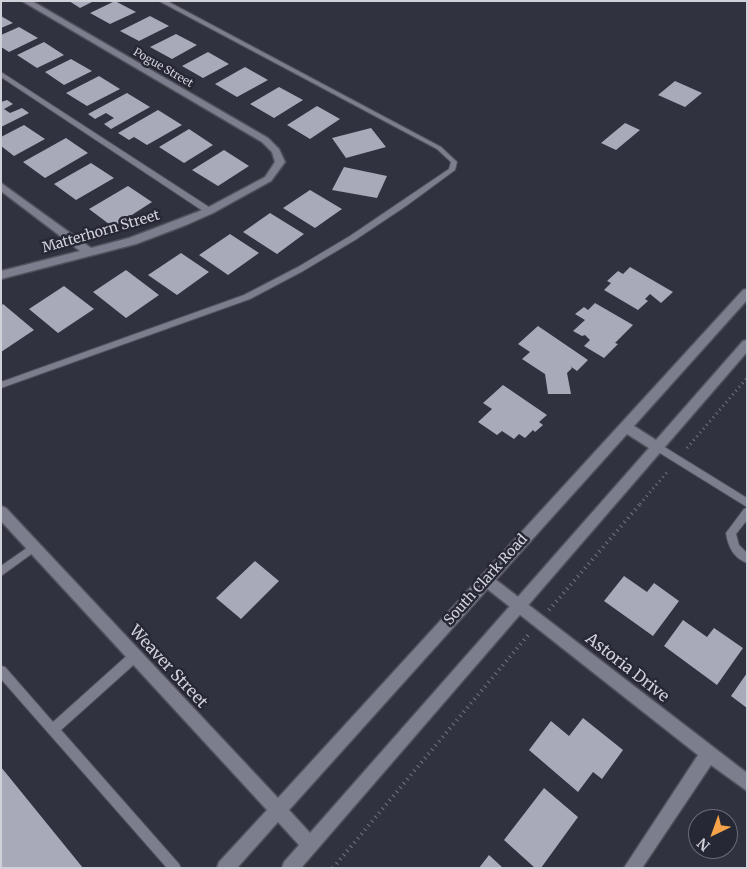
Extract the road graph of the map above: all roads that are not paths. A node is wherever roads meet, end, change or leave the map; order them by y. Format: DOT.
graph roads {
  1 [pos="26,1"];
  2 [pos="162,1"];
  3 [pos="1,74"];
  4 [pos="280,162"];
  5 [pos="1,186"];
  6 [pos="209,211"];
  7 [pos="88,251"];
  8 [pos="1,275"];
  9 [pos="747,293"];
  10 [pos="747,344"];
  11 [pos="1,385"];
  12 [pos="626,426"];
  13 [pos="658,447"];
  14 [pos="747,503"];
  15 [pos="1,512"];
  16 [pos="747,512"];
  17 [pos="34,548"];
  18 [pos="747,559"];
  19 [pos="1,572"];
  20 [pos="486,580"];
  21 [pos="519,606"];
  22 [pos="135,656"];
  23 [pos="1,671"];
  24 [pos="53,730"];
  25 [pos="709,753"];
  26 [pos="747,783"];
  27 [pos="278,810"];
  28 [pos="310,846"];
  29 [pos="175,868"];
  30 [pos="225,868"];
  31 [pos="290,868"];
  32 [pos="632,868"];
  1 -- 4 [label="street, Pogue Street"];
  2 -- 11 [label="lane"];
  3 -- 6 [label="lane"];
  4 -- 6 [label="street, Matterhorn Street"];
  5 -- 7 [label="street"];
  6 -- 7 [label="street, Matterhorn Street"];
  7 -- 8 [label="street, Matterhorn Street"];
  9 -- 12 [label="street, South Clark Road"];
  10 -- 13 [label="street"];
  12 -- 13 [label="street"];
  12 -- 20 [label="street, South Clark Road"];
  13 -- 14 [label="lane"];
  13 -- 21 [label="street"];
  15 -- 17 [label="street, Weaver Street"];
  16 -- 18 [label="lane"];
  17 -- 19 [label="lane"];
  17 -- 22 [label="street, Weaver Street"];
  20 -- 21 [label="street, Astoria Drive"];
  20 -- 27 [label="street, South Clark Road"];
  21 -- 25 [label="street, Astoria Drive"];
  21 -- 28 [label="street"];
  22 -- 24 [label="lane"];
  22 -- 27 [label="street, Weaver Street"];
  23 -- 24 [label="lane"];
  24 -- 29 [label="lane"];
  25 -- 26 [label="street, Astoria Drive"];
  25 -- 32 [label="street"];
  27 -- 28 [label="street, Weaver Street"];
  27 -- 30 [label="street, South Clark Road"];
  28 -- 31 [label="street"];
}
